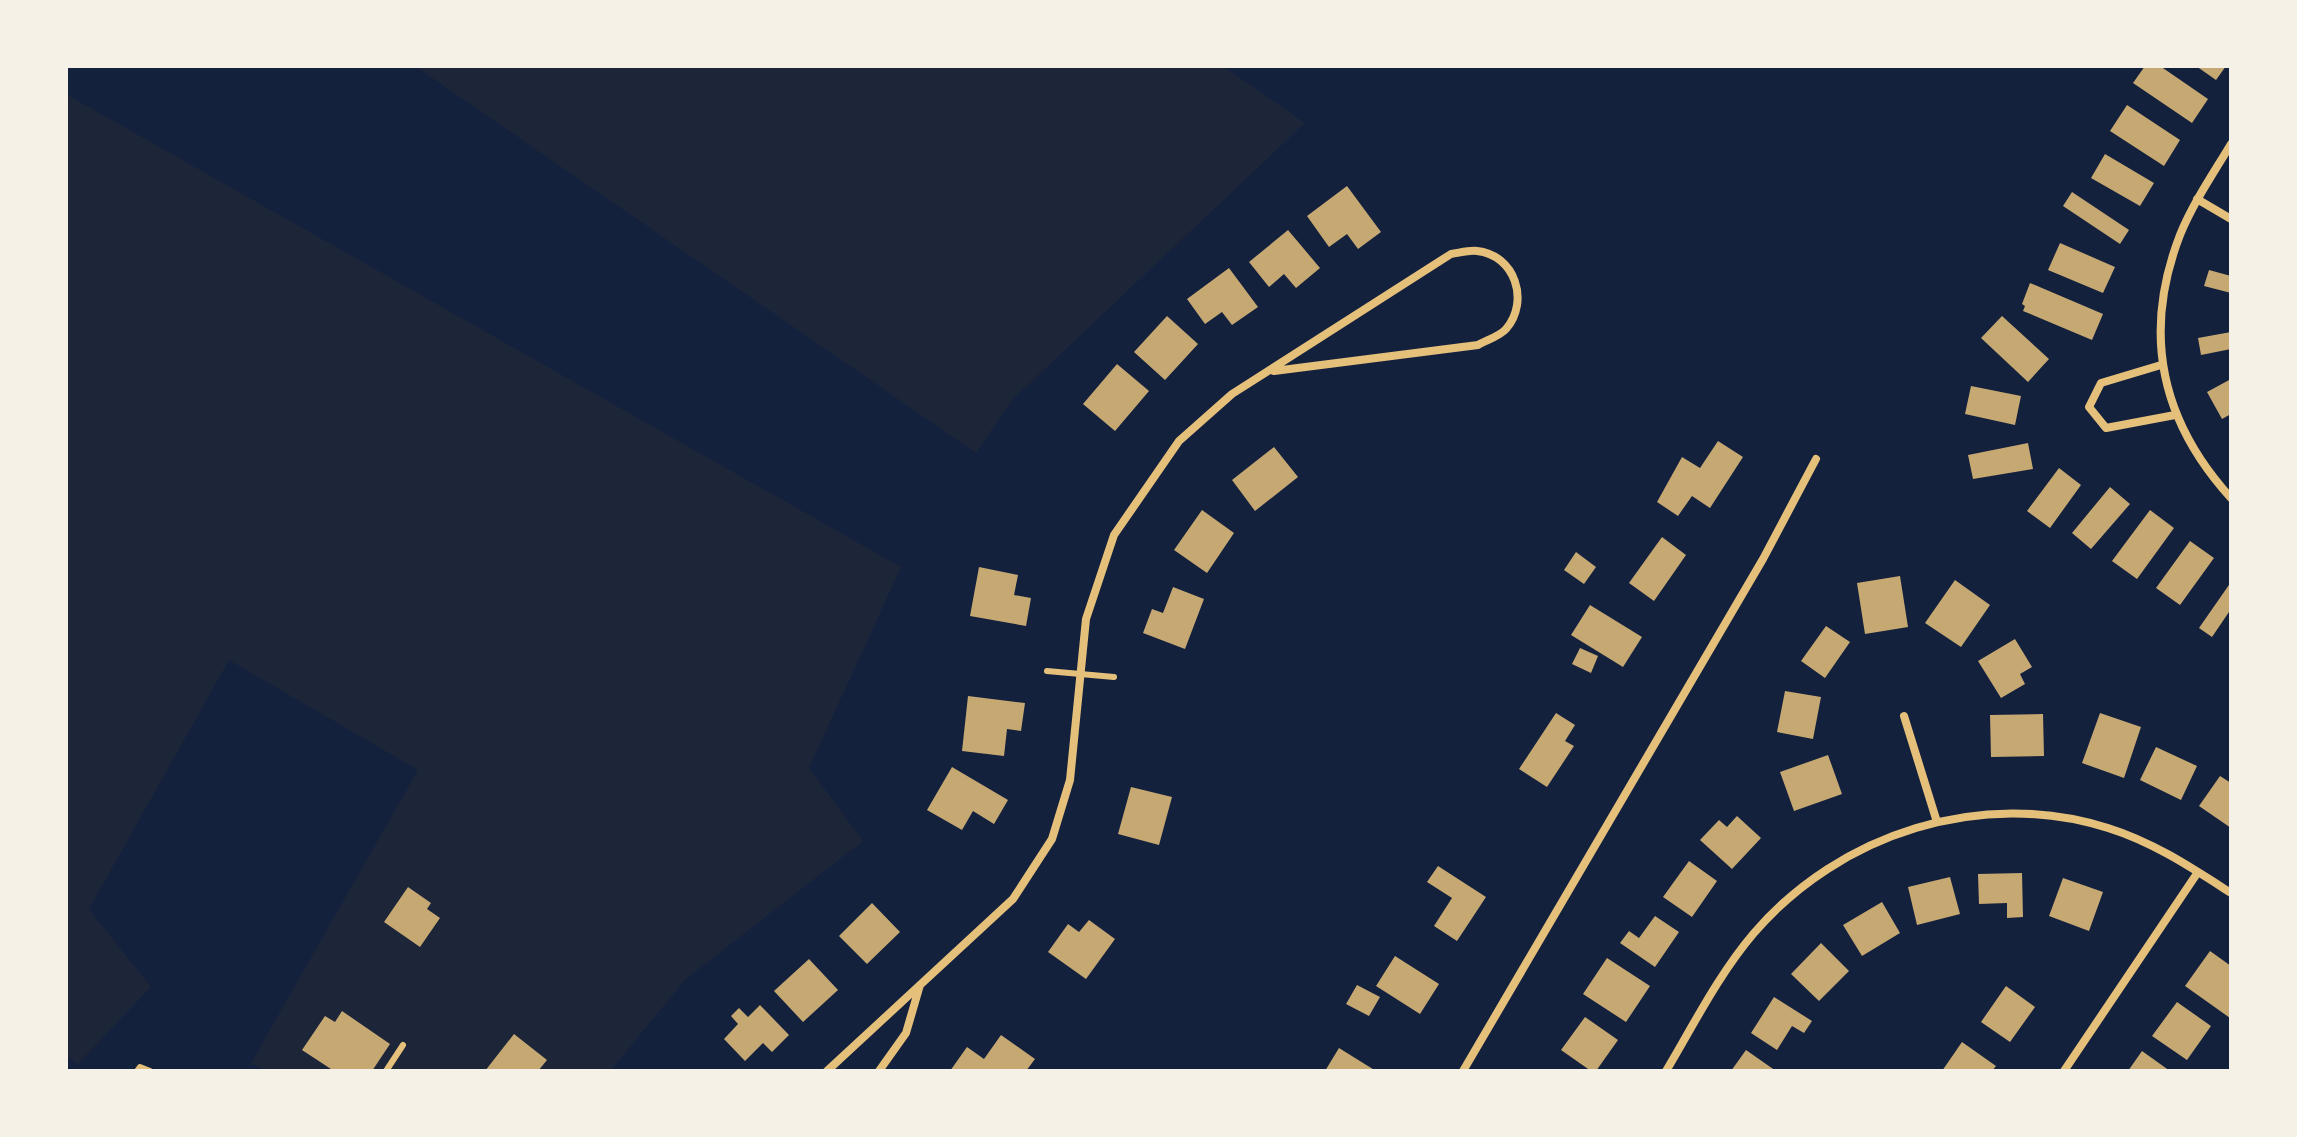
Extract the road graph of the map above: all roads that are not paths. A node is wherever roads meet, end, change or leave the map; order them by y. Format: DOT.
graph roads {
  1 [pos="2231,144"];
  2 [pos="2197,199"];
  3 [pos="2231,219"];
  4 [pos="2161,365"];
  5 [pos="1274,371"];
  6 [pos="2175,415"];
  7 [pos="1816,459"];
  8 [pos="2231,498"];
  9 [pos="1047,671"];
  10 [pos="1081,675"];
  11 [pos="1114,677"];
  12 [pos="1904,716"];
  13 [pos="1937,822"];
  14 [pos="2198,872"];
  15 [pos="2231,893"];
  16 [pos="921,984"];
  17 [pos="403,1045"];
  18 [pos="137,1071"];
  19 [pos="150,1071"];
  20 [pos="386,1071"];
  21 [pos="827,1071"];
  22 [pos="879,1071"];
  23 [pos="1463,1071"];
  24 [pos="1666,1071"];
  25 [pos="2064,1071"];
  1 -- 2 [label="street"];
  2 -- 3 [label="street"];
  2 -- 4 [label="street"];
  4 -- 6 [label="street"];
  4 -- 6 [label="street"];
  5 -- 5 [label="street"];
  5 -- 10 [label="street"];
  6 -- 8 [label="street"];
  7 -- 23 [label="street"];
  9 -- 10 [label="lane"];
  10 -- 11 [label="lane"];
  10 -- 16 [label="street"];
  12 -- 13 [label="street"];
  13 -- 14 [label="street"];
  13 -- 24 [label="street"];
  14 -- 15 [label="street"];
  14 -- 25 [label="street"];
  16 -- 21 [label="street"];
  16 -- 22 [label="street"];
  17 -- 20 [label="lane"];
  18 -- 19 [label="lane"];
}
